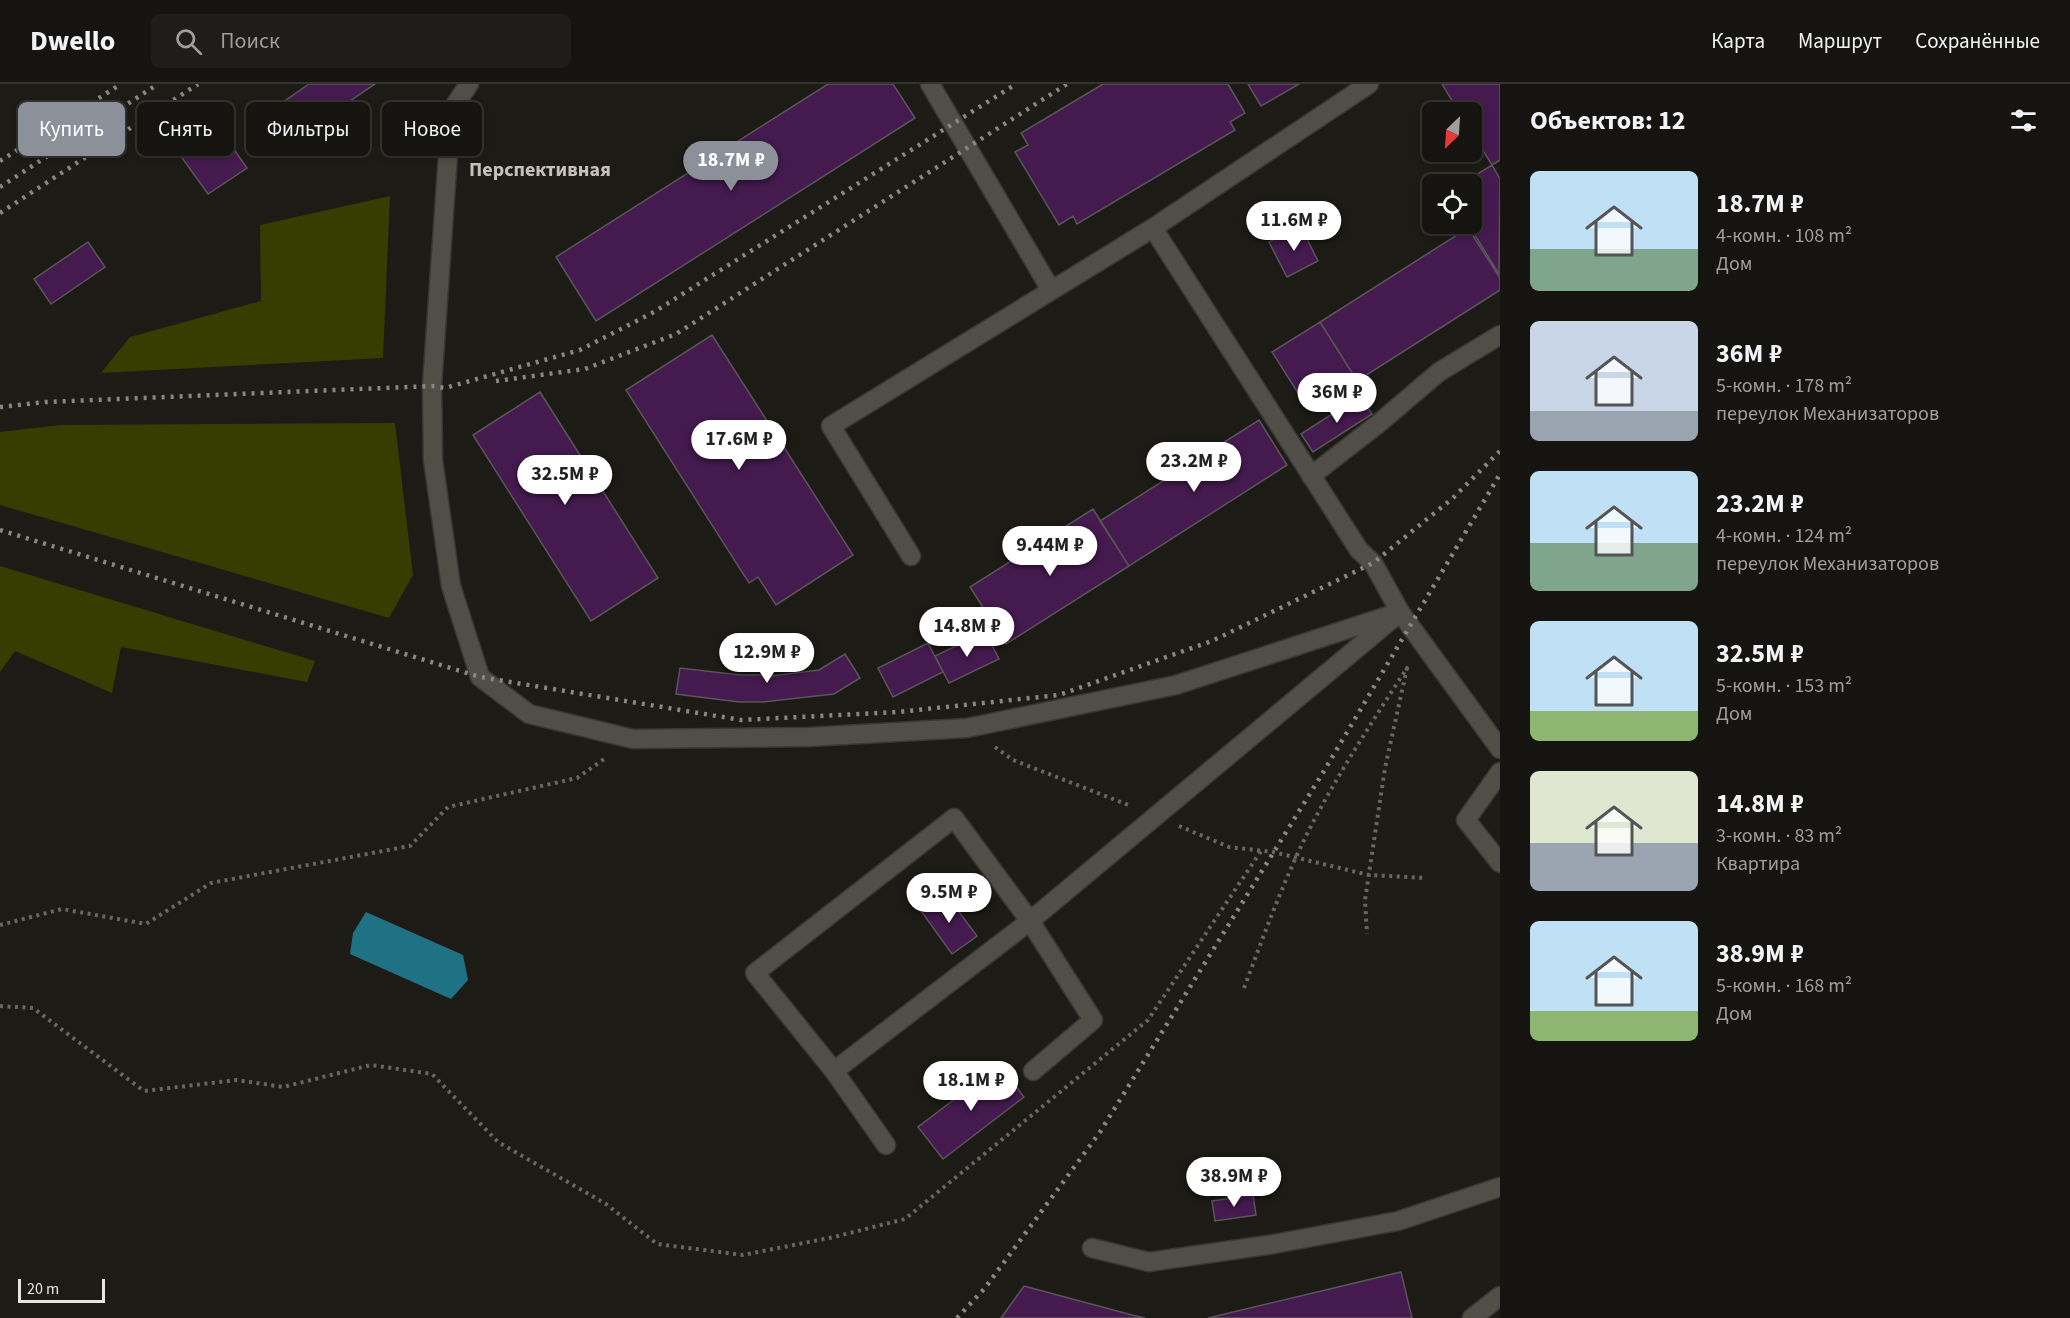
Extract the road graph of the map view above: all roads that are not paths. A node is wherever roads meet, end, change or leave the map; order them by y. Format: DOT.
graph roads {
  1 [pos="468,84"];
  2 [pos="930,84"];
  3 [pos="1370,84"];
  4 [pos="1153,228"];
  5 [pos="1051,290"];
  6 [pos="1500,335"];
  7 [pos="1311,476"];
  8 [pos="911,555"];
  9 [pos="1400,612"];
  10 [pos="1500,749"];
  11 [pos="1500,772"];
  12 [pos="1500,863"];
  13 [pos="1030,921"];
  14 [pos="834,1071"];
  15 [pos="1033,1071"];
  16 [pos="886,1145"];
  17 [pos="1500,1187"];
  18 [pos="1092,1248"];
  19 [pos="1500,1296"];
  20 [pos="1472,1318"];
  1 -- 9 [label="street"];
  2 -- 5 [label="street"];
  3 -- 4 [label="street"];
  4 -- 5 [label="street"];
  4 -- 7 [label="street"];
  5 -- 8 [label="street"];
  6 -- 7 [label="street"];
  7 -- 9 [label="street"];
  9 -- 10 [label="street"];
  9 -- 13 [label="street"];
  11 -- 12 [label="street"];
  13 -- 14 [label="street"];
  13 -- 14 [label="street"];
  13 -- 15 [label="street"];
  14 -- 16 [label="street"];
  17 -- 18 [label="street"];
  19 -- 20 [label="street"];
}
